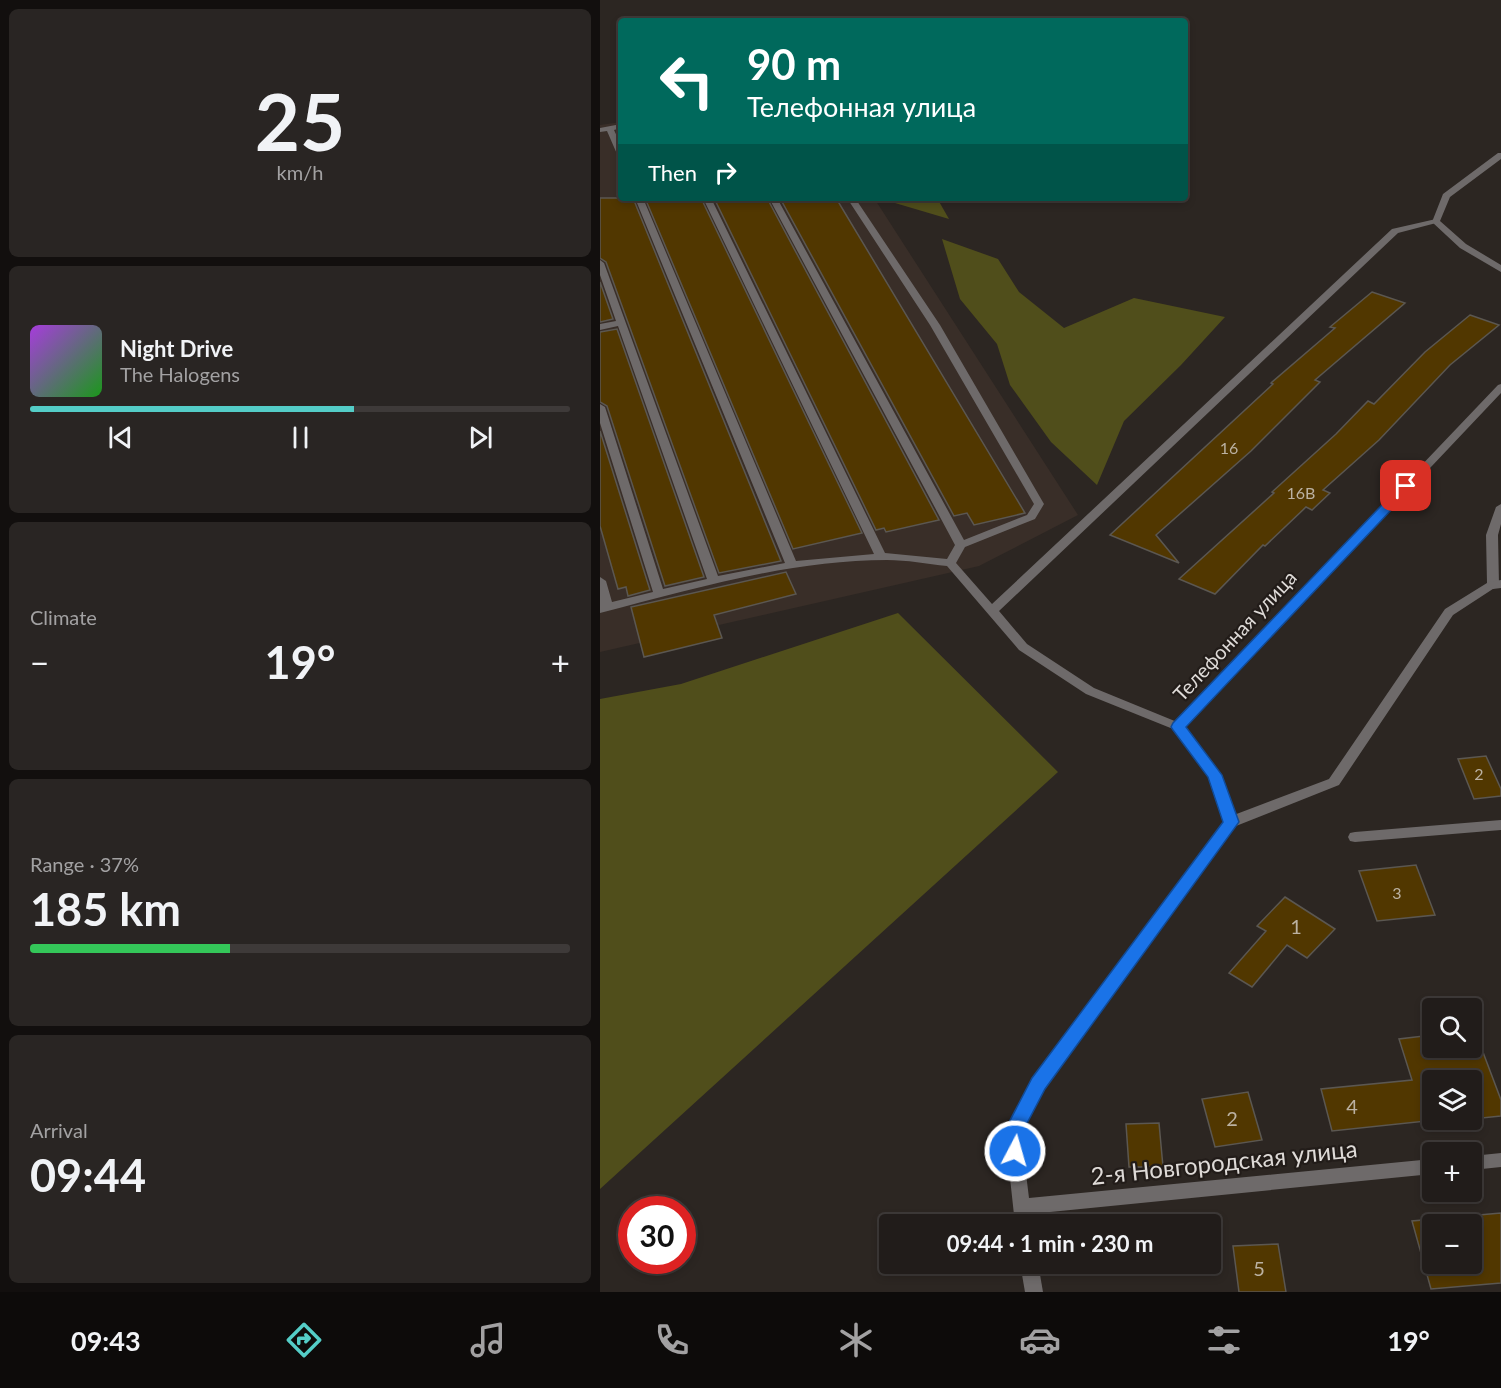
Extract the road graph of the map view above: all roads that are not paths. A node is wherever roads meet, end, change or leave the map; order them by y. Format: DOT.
graph roads {
  1 [pos="618,127"];
  2 [pos="610,128"];
  3 [pos="600,129"];
  4 [pos="618,147"];
  5 [pos="1501,155"];
  6 [pos="640,201"];
  7 [pos="708,201"];
  8 [pos="775,201"];
  9 [pos="853,201"];
  10 [pos="1436,222"];
  11 [pos="600,263"];
  12 [pos="1501,269"];
  13 [pos="621,323"];
  14 [pos="600,327"];
  15 [pos="1501,387"];
  16 [pos="600,407"];
  17 [pos="1501,507"];
  18 [pos="961,545"];
  19 [pos="881,556"];
  20 [pos="950,563"];
  21 [pos="792,566"];
  22 [pos="600,581"];
  23 [pos="714,581"];
  24 [pos="1497,585"];
  25 [pos="659,594"];
  26 [pos="603,608"];
  27 [pos="990,612"];
  28 [pos="1178,727"];
  29 [pos="1231,822"];
  30 [pos="1501,825"];
  31 [pos="1356,837"];
  32 [pos="1501,1160"];
  33 [pos="1482,1162"];
  34 [pos="1422,1168"];
  35 [pos="1022,1214"];
  36 [pos="1039,1214"];
  37 [pos="1031,1274"];
  38 [pos="1034,1292"];
  1 -- 2 [label="street"];
  2 -- 3 [label="street"];
  2 -- 4 [label="street"];
  5 -- 10 [label="street"];
  6 -- 21 [label="street"];
  7 -- 19 [label="street"];
  8 -- 18 [label="street"];
  9 -- 18 [label="street"];
  10 -- 12 [label="street"];
  10 -- 27 [label="street"];
  11 -- 13 [label="street"];
  13 -- 14 [label="street"];
  13 -- 23 [label="street"];
  15 -- 28 [label="street, Телефонная улица"];
  16 -- 25 [label="street"];
  17 -- 24 [label="street"];
  18 -- 20 [label="street"];
  19 -- 20 [label="street"];
  19 -- 21 [label="street"];
  20 -- 27 [label="street"];
  21 -- 23 [label="street"];
  22 -- 26 [label="street"];
  23 -- 25 [label="street"];
  24 -- 29 [label="street"];
  25 -- 26 [label="street"];
  27 -- 28 [label="street"];
  28 -- 29 [label="street, Телефонная улица"];
  29 -- 35 [label="street"];
  30 -- 31 [label="street"];
  32 -- 33 [label="street"];
  34 -- 36 [label="street, 2-я Новгородская улица"];
  37 -- 38 [label="street"];
}
